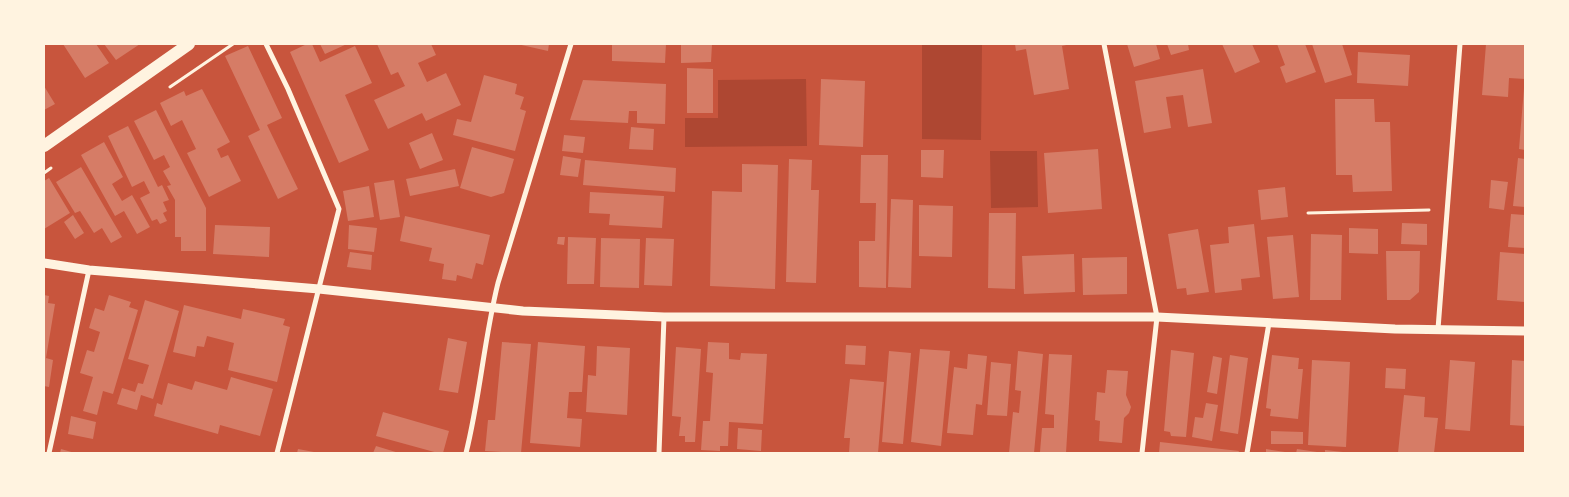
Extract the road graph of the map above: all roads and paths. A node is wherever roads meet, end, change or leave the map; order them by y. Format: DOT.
graph roads {
  1 [pos="189,44"];
  2 [pos="266,44"];
  3 [pos="570,44"];
  4 [pos="1104,44"];
  5 [pos="1460,44"];
  6 [pos="44,146"];
  7 [pos="1447,210"];
  8 [pos="1308,213"];
  9 [pos="44,264"];
  10 [pos="89,270"];
  11 [pos="320,289"];
  12 [pos="491,309"];
  13 [pos="664,317"];
  14 [pos="1156,317"];
  15 [pos="1269,323"];
  16 [pos="1438,330"];
  17 [pos="1525,331"];
  18 [pos="48,453"];
  19 [pos="277,453"];
  20 [pos="466,453"];
  21 [pos="659,453"];
  22 [pos="1142,453"];
  23 [pos="1247,453"];
  1 -- 6 [label="main road"];
  2 -- 11 [label="street"];
  3 -- 12 [label="street"];
  4 -- 14 [label="street"];
  5 -- 7 [label="street"];
  7 -- 8 [label="path"];
  7 -- 16 [label="street"];
  9 -- 10 [label="street"];
  10 -- 11 [label="street"];
  10 -- 18 [label="street"];
  11 -- 12 [label="street"];
  11 -- 19 [label="street"];
  12 -- 13 [label="street"];
  12 -- 20 [label="street"];
  13 -- 14 [label="street"];
  13 -- 21 [label="street"];
  14 -- 15 [label="street"];
  14 -- 22 [label="street"];
  15 -- 16 [label="street"];
  15 -- 23 [label="street"];
  16 -- 17 [label="street"];
}
